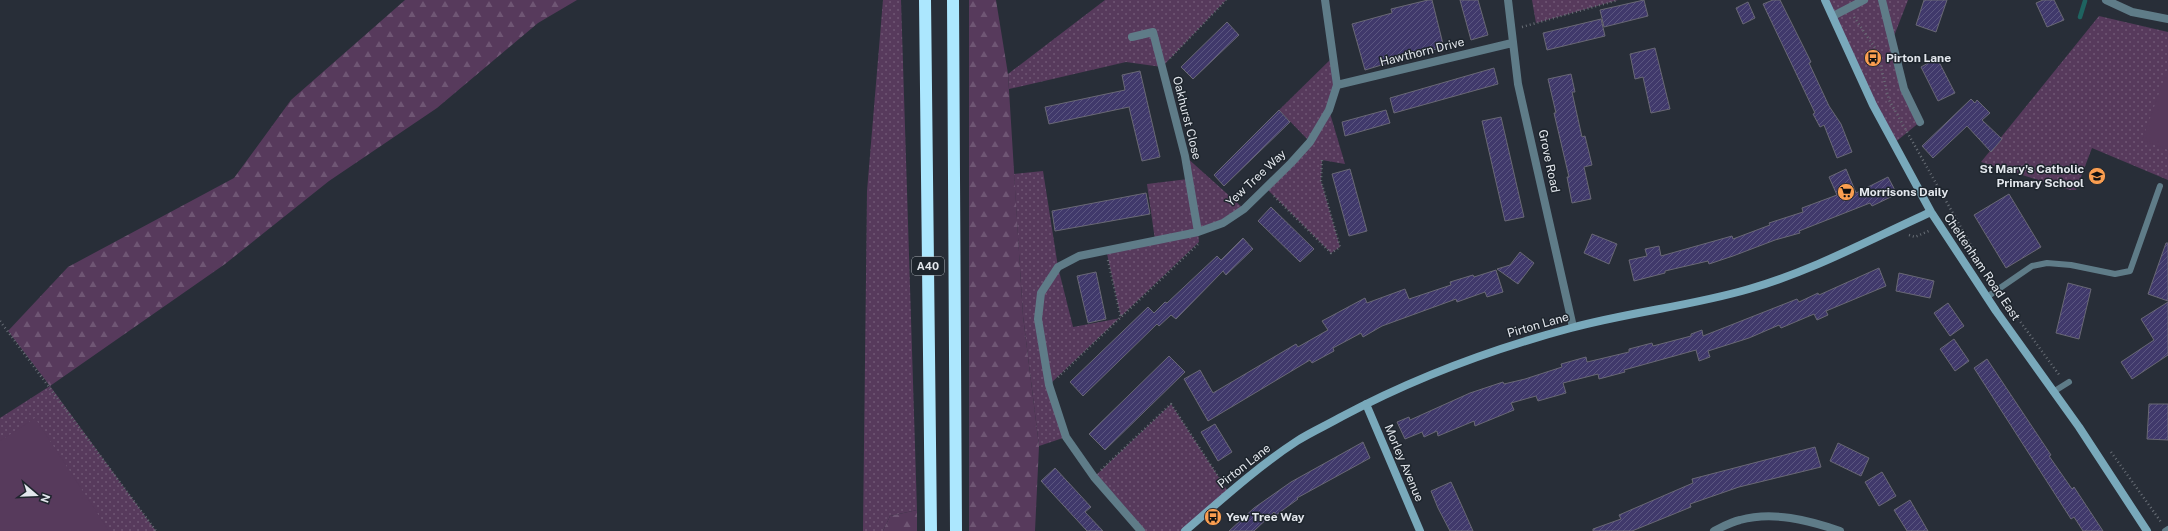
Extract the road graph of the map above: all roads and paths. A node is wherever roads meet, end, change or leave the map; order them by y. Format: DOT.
graph roads {
  1 [pos="925,0"];
  2 [pos="953,0"];
  3 [pos="1226,0"];
  4 [pos="1325,0"];
  5 [pos="1508,0"];
  6 [pos="1618,0"];
  7 [pos="1825,0"];
  8 [pos="1864,0"];
  9 [pos="1882,0"];
  10 [pos="2106,0"];
  11 [pos="1850,7"];
  12 [pos="1833,16"];
  13 [pos="2168,19"];
  14 [pos="1511,29"];
  15 [pos="1132,37"];
  16 [pos="1512,43"];
  17 [pos="1162,67"];
  18 [pos="1338,85"];
  19 [pos="1920,122"];
  20 [pos="1322,160"];
  21 [pos="2160,186"];
  22 [pos="1266,188"];
  23 [pos="1931,212"];
  24 [pos="1198,232"];
  25 [pos="1106,249"];
  26 [pos="1997,290"];
  27 [pos="1987,297"];
  28 [pos="1121,318"];
  29 [pos="0,321"];
  30 [pos="1574,327"];
  31 [pos="2067,384"];
  32 [pos="1049,386"];
  33 [pos="2053,392"];
  34 [pos="1366,404"];
  35 [pos="2108,447"];
  36 [pos="1094,477"];
  37 [pos="1229,493"];
  38 [pos="2167,530"];
  39 [pos="156,531"];
  40 [pos="931,531"];
  41 [pos="956,531"];
  42 [pos="1141,531"];
  43 [pos="1185,531"];
  44 [pos="1420,531"];
  45 [pos="1714,531"];
  46 [pos="1840,531"];
  47 [pos="2147,531"];
  1 -- 40 [label="highway, A40"];
  2 -- 41 [label="highway, A40"];
  3 -- 17 [label="path"];
  4 -- 18 [label="street, Yew Tree Way"];
  5 -- 14 [label="street, Grove Road"];
  6 -- 14 [label="path"];
  7 -- 12 [label="street, Cheltenham Road East"];
  8 -- 11 [label="street"];
  9 -- 19 [label="street"];
  10 -- 13 [label="street"];
  11 -- 12 [label="street"];
  11 -- 26 [label="path"];
  12 -- 23 [label="street, Cheltenham Road East"];
  14 -- 16 [label="street, Grove Road"];
  15 -- 17 [label="street, Oakhurst Close"];
  16 -- 18 [label="street, Hawthorn Drive"];
  16 -- 30 [label="street, Grove Road"];
  17 -- 24 [label="street, Oakhurst Close"];
  18 -- 22 [label="street, Yew Tree Way"];
  20 -- 22 [label="path"];
  21 -- 26 [label="lane"];
  22 -- 24 [label="street, Yew Tree Way"];
  23 -- 27 [label="street, Cheltenham Road East"];
  23 -- 30 [label="street, Pirton Lane"];
  24 -- 25 [label="street, Yew Tree Way"];
  24 -- 28 [label="path"];
  25 -- 28 [label="path"];
  25 -- 32 [label="street, Yew Tree Way"];
  26 -- 27 [label="lane"];
  26 -- 31 [label="path"];
  27 -- 33 [label="street, Cheltenham Road East"];
  28 -- 32 [label="path"];
  29 -- 39 [label="path"];
  30 -- 34 [label="street, Pirton Lane"];
  31 -- 33 [label="lane"];
  32 -- 36 [label="street, Yew Tree Way"];
  33 -- 47 [label="street, Cheltenham Road East"];
  34 -- 37 [label="street, Pirton Lane"];
  34 -- 44 [label="street, Morley Avenue"];
  35 -- 38 [label="path"];
  36 -- 37 [label="path"];
  36 -- 42 [label="street, Yew Tree Way"];
  37 -- 43 [label="street, Pirton Lane"];
  45 -- 46 [label="street"];
}
